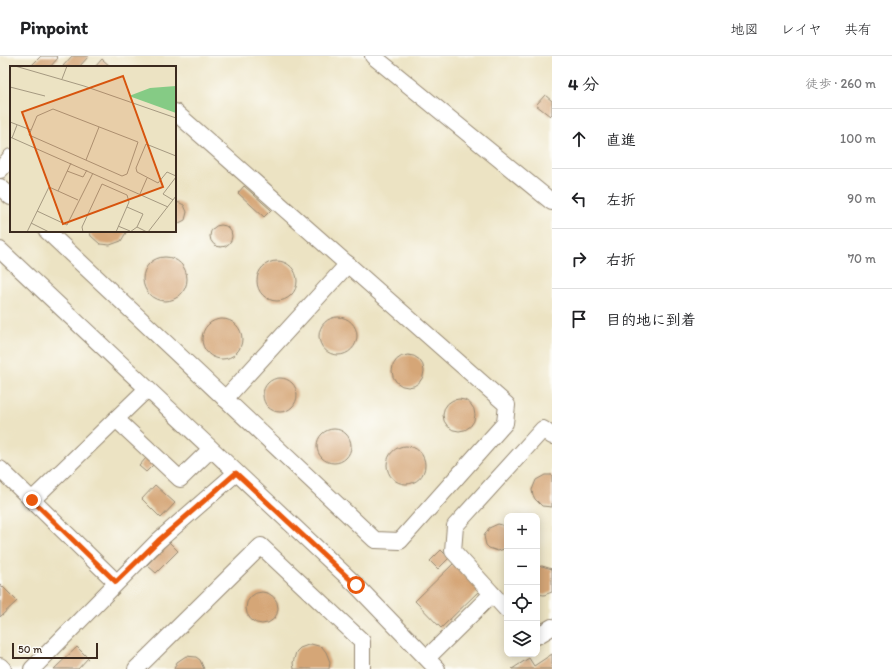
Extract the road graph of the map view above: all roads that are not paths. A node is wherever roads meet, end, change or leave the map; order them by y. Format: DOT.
graph roads {
  1 [pos="373,56"];
  2 [pos="176,113"];
  3 [pos="0,187"];
  4 [pos="10,196"];
  5 [pos="552,202"];
  6 [pos="48,232"];
  7 [pos="0,250"];
  8 [pos="348,264"];
  9 [pos="147,389"];
  10 [pos="225,399"];
  11 [pos="116,419"];
  12 [pos="552,436"];
  13 [pos="211,449"];
  14 [pos="0,469"];
  15 [pos="236,473"];
  16 [pos="32,500"];
  17 [pos="116,582"];
  18 [pos="492,594"];
  19 [pos="504,607"];
  20 [pos="552,627"];
  21 [pos="540,634"];
  22 [pos="432,664"];
  23 [pos="0,666"];
  24 [pos="3,669"];
  25 [pos="32,669"];
  26 [pos="136,669"];
  27 [pos="362,669"];
  1 -- 5 [label="street"];
  2 -- 8 [label="street"];
  3 -- 4 [label="street"];
  6 -- 10 [label="street"];
  7 -- 9 [label="street"];
  8 -- 10 [label="street"];
  8 -- 10 [label="street"];
  9 -- 11 [label="street"];
  9 -- 13 [label="street"];
  11 -- 13 [label="street"];
  11 -- 16 [label="street"];
  12 -- 18 [label="street"];
  13 -- 15 [label="street"];
  14 -- 16 [label="street"];
  15 -- 17 [label="street"];
  15 -- 22 [label="street"];
  16 -- 17 [label="street"];
  17 -- 25 [label="street"];
  18 -- 19 [label="street"];
  18 -- 22 [label="street"];
  20 -- 21 [label="street"];
  23 -- 24 [label="street"];
  26 -- 27 [label="street"];
}
